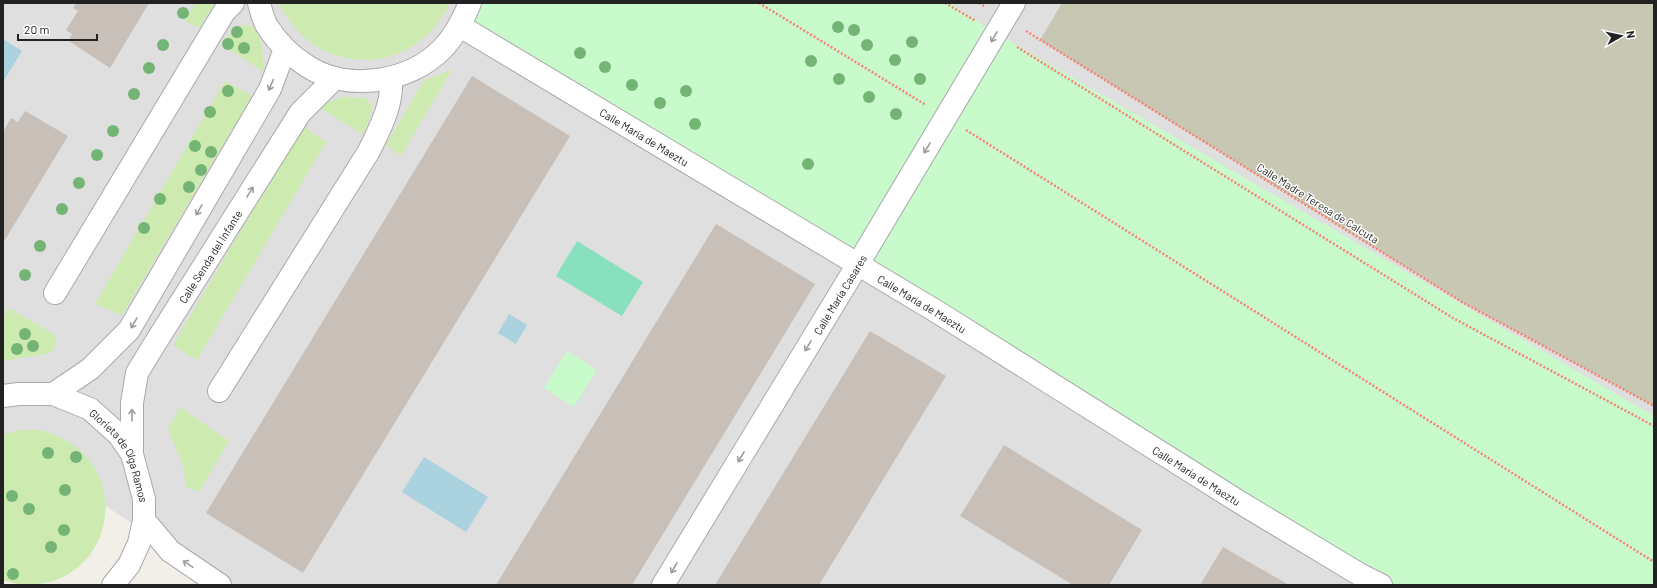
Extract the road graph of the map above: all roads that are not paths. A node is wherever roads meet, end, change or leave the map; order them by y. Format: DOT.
graph roads {
  1 [pos="233,3"];
  2 [pos="259,3"];
  3 [pos="470,3"];
  4 [pos="1005,18"];
  5 [pos="460,26"];
  6 [pos="285,49"];
  7 [pos="335,78"];
  8 [pos="391,78"];
  9 [pos="858,264"];
  10 [pos="55,293"];
  11 [pos="219,391"];
  12 [pos="53,394"];
  13 [pos="3,396"];
  14 [pos="132,454"];
  15 [pos="144,520"];
  16 [pos="1356,579"];
  17 [pos="113,585"];
  18 [pos="220,585"];
  19 [pos="663,585"];
  20 [pos="1382,585"];
  1 -- 10 [label="street"];
  2 -- 6 [label="street"];
  3 -- 5 [label="street"];
  4 -- 9 [label="street, Calle María Casares, one-way"];
  5 -- 8 [label="street"];
  5 -- 9 [label="street, Calle María de Maeztu"];
  6 -- 7 [label="street"];
  6 -- 12 [label="street, one-way"];
  7 -- 8 [label="street"];
  14 -- 7 [label="street, Calle Senda del Infante, one-way"];
  8 -- 11 [label="street"];
  9 -- 16 [label="street, Calle María de Maeztu"];
  9 -- 19 [label="street, Calle María Casares, one-way"];
  12 -- 13 [label="street, Glorieta de Olga Ramos"];
  12 -- 14 [label="street, Glorieta de Olga Ramos"];
  14 -- 15 [label="street, Glorieta de Olga Ramos"];
  15 -- 17 [label="street, Glorieta de Olga Ramos"];
  18 -- 15 [label="street, one-way"];
  16 -- 20 [label="street, Calle María de Maeztu"];
}
